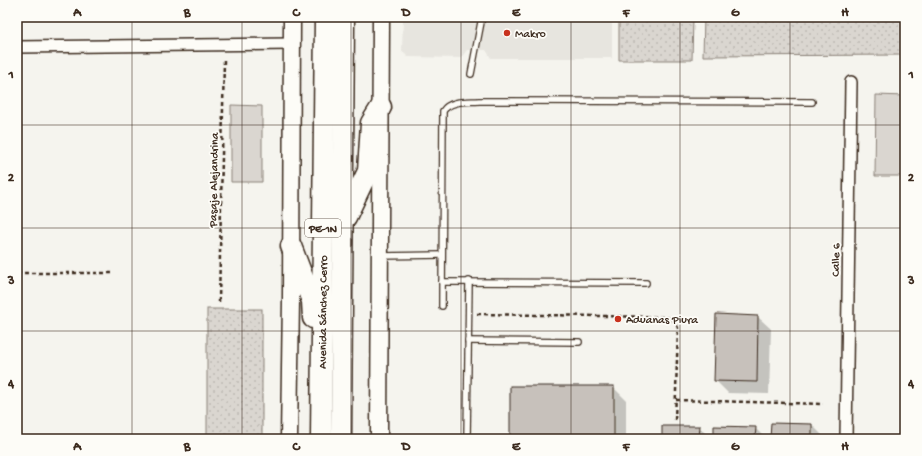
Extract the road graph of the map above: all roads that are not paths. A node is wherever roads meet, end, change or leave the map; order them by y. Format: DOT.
graph roads {
  1 [pos="292,17"];
  2 [pos="326,17"];
  3 [pos="344,17"];
  4 [pos="381,17"];
  5 [pos="482,17"];
  6 [pos="292,44"];
  7 [pos="17,47"];
  8 [pos="471,74"];
  9 [pos="851,82"];
  10 [pos="812,102"];
  11 [pos="381,107"];
  12 [pos="343,222"];
  13 [pos="291,246"];
  14 [pos="442,255"];
  15 [pos="380,256"];
  16 [pos="469,281"];
  17 [pos="442,282"];
  18 [pos="646,283"];
  19 [pos="442,306"];
  20 [pos="468,341"];
  21 [pos="579,342"];
  22 [pos="322,362"];
  23 [pos="289,439"];
  24 [pos="321,439"];
  25 [pos="341,439"];
  26 [pos="379,439"];
  27 [pos="467,439"];
  28 [pos="846,439"];
  1 -- 6 [label="main road"];
  2 -- 22 [label="highway, Avenida Sánchez Cerro / PE-1N"];
  3 -- 12 [label="highway, Avenida Sánchez Cerro / PE-1N"];
  4 -- 11 [label="main road"];
  5 -- 8 [label="lane"];
  6 -- 7 [label="street"];
  6 -- 13 [label="main road"];
  9 -- 28 [label="street, Calle 6"];
  10 -- 14 [label="lane"];
  11 -- 12 [label="highway"];
  11 -- 15 [label="main road"];
  12 -- 25 [label="highway, Avenida Sánchez Cerro / PE-1N"];
  13 -- 22 [label="highway"];
  13 -- 23 [label="main road"];
  14 -- 15 [label="lane"];
  14 -- 17 [label="lane"];
  15 -- 26 [label="main road"];
  16 -- 17 [label="lane"];
  16 -- 18 [label="lane"];
  16 -- 20 [label="lane"];
  17 -- 19 [label="lane"];
  20 -- 21 [label="lane"];
  20 -- 27 [label="lane"];
  22 -- 24 [label="highway, Avenida Sánchez Cerro / PE-1N"];
}
